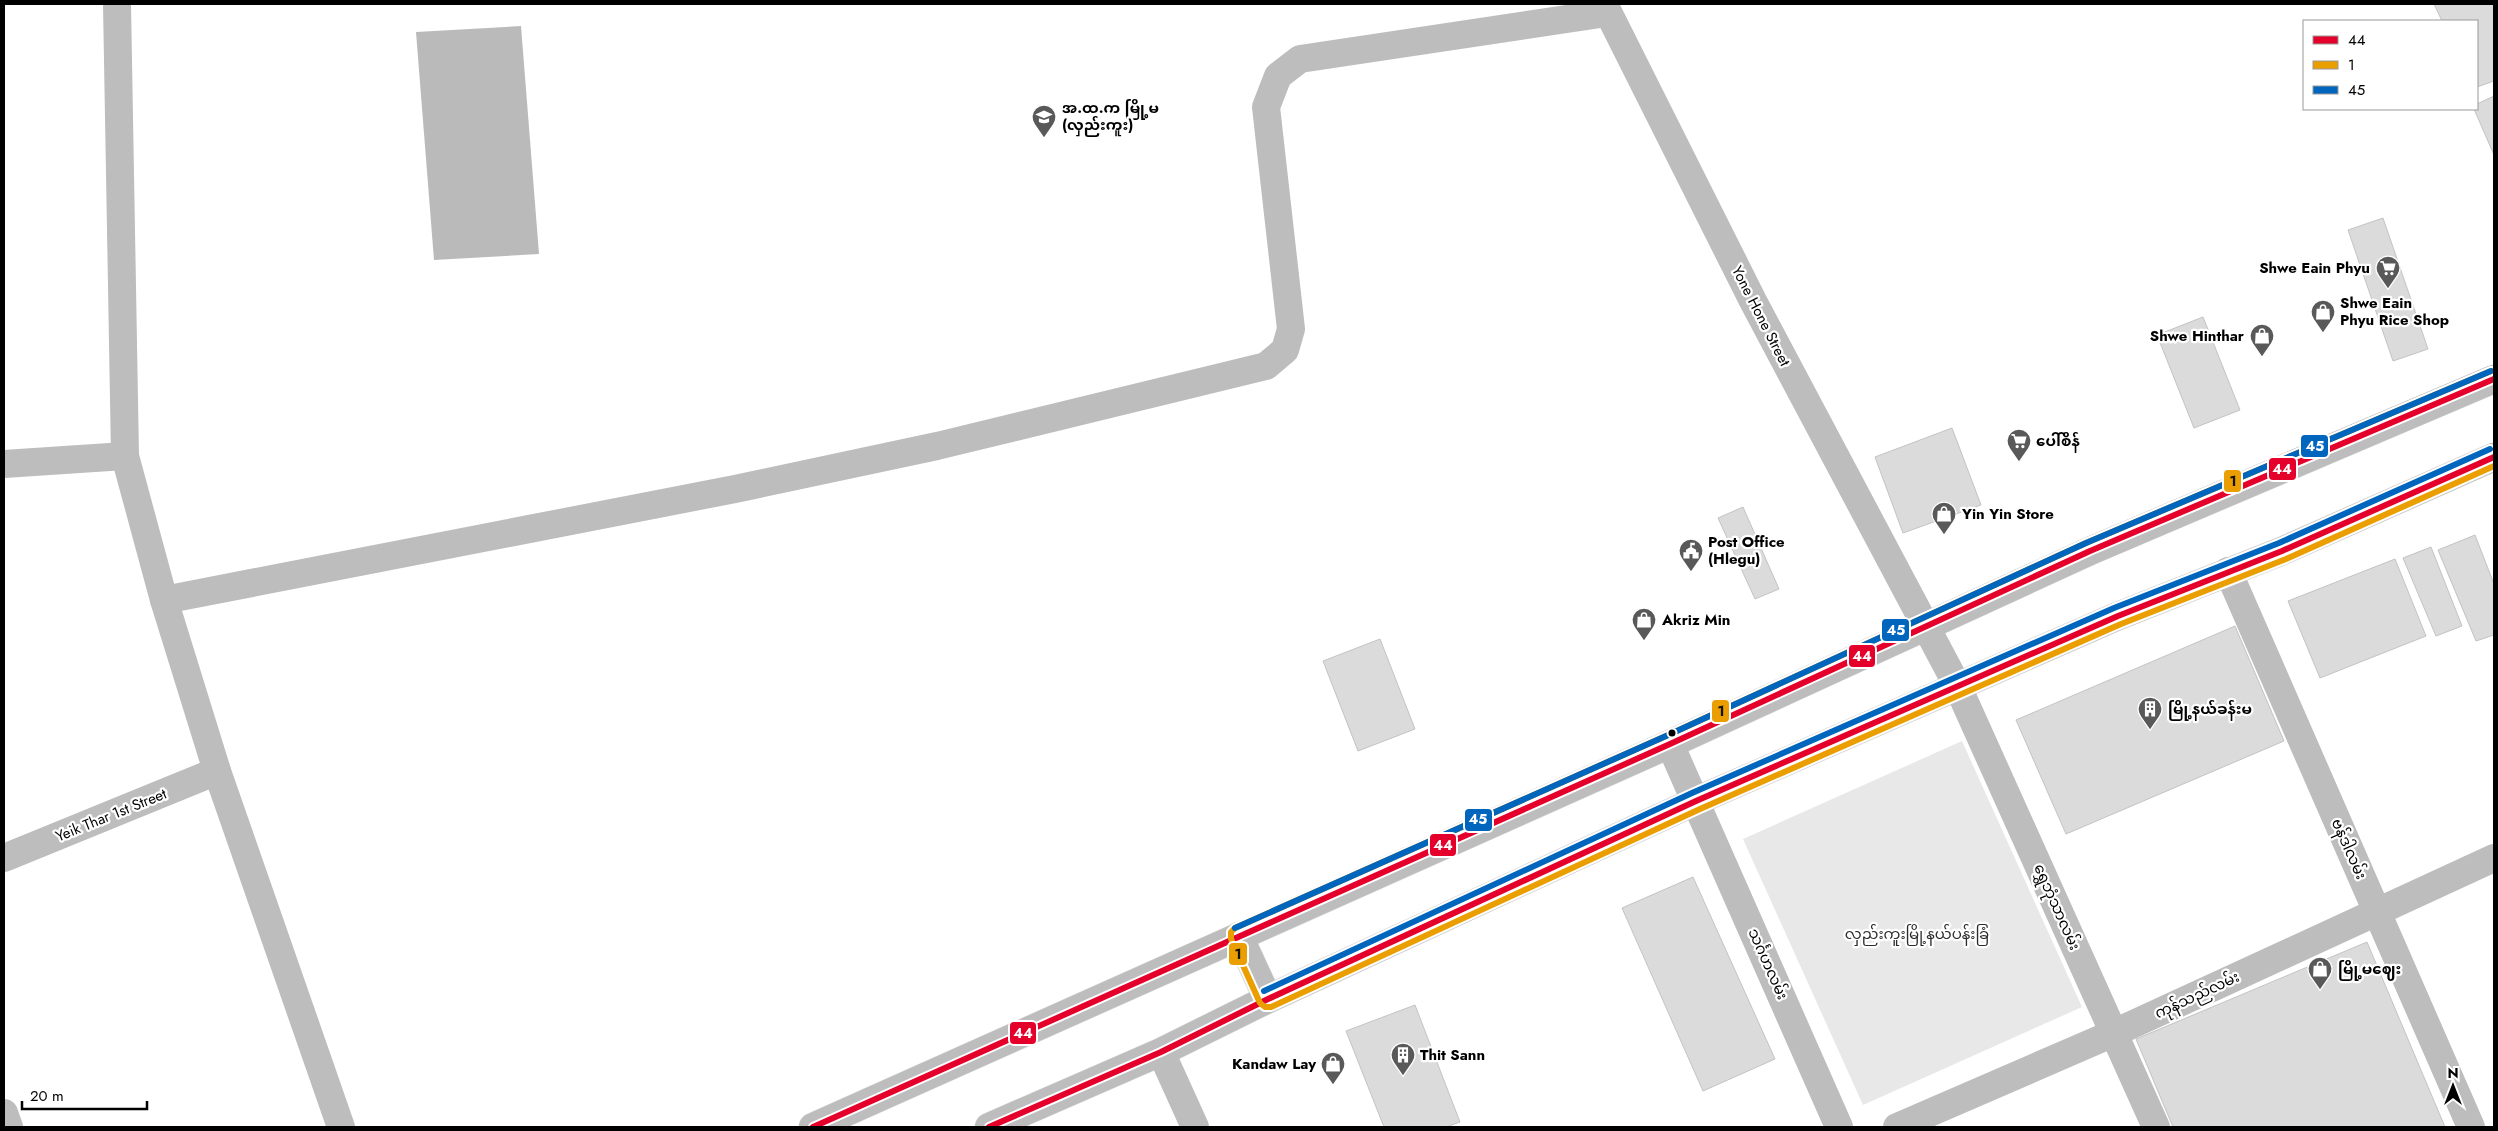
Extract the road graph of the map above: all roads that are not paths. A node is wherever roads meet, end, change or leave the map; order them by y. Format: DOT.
graph roads {
  1 [pos="117,4"];
  2 [pos="1606,8"];
  3 [pos="2494,379"];
  4 [pos="125,456"];
  5 [pos="2494,457"];
  6 [pos="4,464"];
  7 [pos="2228,571"];
  8 [pos="164,600"];
  9 [pos="1924,626"];
  10 [pos="1958,687"];
  11 [pos="1670,744"];
  12 [pos="217,771"];
  13 [pos="1696,801"];
  14 [pos="4,858"];
  15 [pos="2494,858"];
  16 [pos="2377,912"];
  17 [pos="1239,936"];
  18 [pos="1268,999"];
  19 [pos="2114,1033"];
  20 [pos="1161,1052"];
  21 [pos="4,1113"];
  22 [pos="9,1127"];
  23 [pos="341,1127"];
  24 [pos="814,1127"];
  25 [pos="989,1127"];
  26 [pos="1195,1127"];
  27 [pos="1839,1127"];
  28 [pos="1898,1127"];
  29 [pos="2156,1127"];
  30 [pos="2471,1127"];
  1 -- 4 [label="main road"];
  2 -- 8 [label="main road"];
  2 -- 9 [label="main road, Yone Hone Street"];
  3 -- 9 [label="main road"];
  4 -- 6 [label="main road"];
  4 -- 8 [label="main road"];
  5 -- 7 [label="main road"];
  7 -- 10 [label="main road"];
  7 -- 16 [label="main road, ဗန်ဒါလမ်း"];
  8 -- 12 [label="main road"];
  9 -- 10 [label="main road, Yone Hone Street"];
  9 -- 11 [label="main road"];
  10 -- 13 [label="main road"];
  10 -- 19 [label="main road, ရွှေဘုံသာလမ်း"];
  11 -- 13 [label="main road, သင်္ဂဟလမ်း"];
  11 -- 17 [label="main road"];
  12 -- 14 [label="main road, Yeik Thar 1st Street"];
  12 -- 23 [label="main road"];
  13 -- 18 [label="main road"];
  13 -- 27 [label="main road, သင်္ဂဟလမ်း"];
  15 -- 16 [label="main road, ကုန်သည်လမ်း"];
  16 -- 19 [label="main road, ကုန်သည်လမ်း"];
  16 -- 30 [label="main road, ဗန်ဒါလမ်း"];
  17 -- 18 [label="main road"];
  17 -- 24 [label="main road"];
  18 -- 20 [label="main road"];
  19 -- 28 [label="main road, ကုန်သည်လမ်း"];
  19 -- 29 [label="main road, ရွှေဘုံသာလမ်း"];
  20 -- 25 [label="main road"];
  20 -- 26 [label="main road"];
  21 -- 22 [label="main road"];
}
